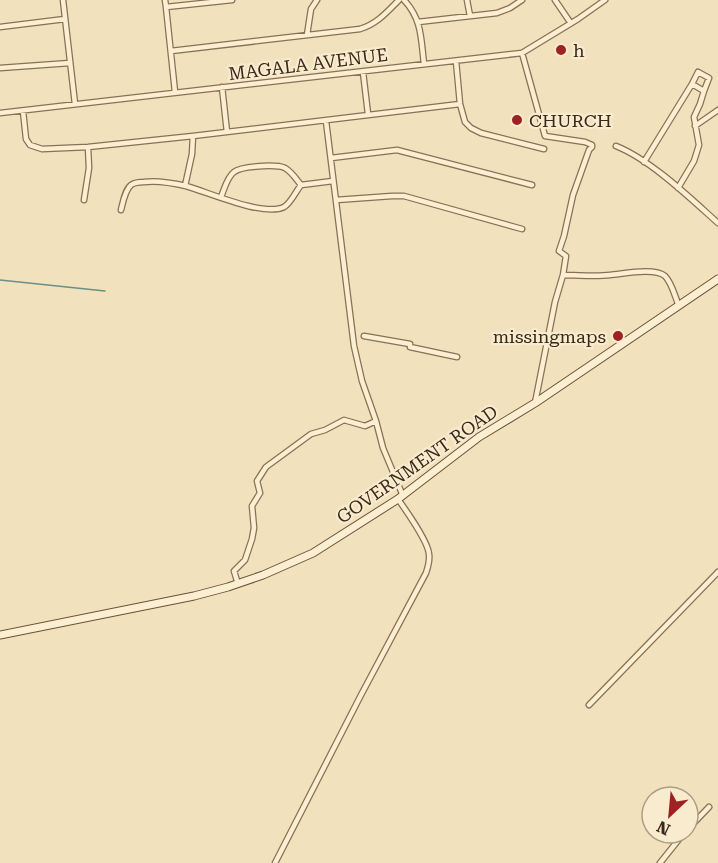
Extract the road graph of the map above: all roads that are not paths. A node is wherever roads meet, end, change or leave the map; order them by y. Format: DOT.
graph roads {
  1 [pos="63,0"];
  2 [pos="165,0"];
  3 [pos="232,0"];
  4 [pos="317,0"];
  5 [pos="401,0"];
  6 [pos="468,0"];
  7 [pos="522,0"];
  8 [pos="555,0"];
  9 [pos="605,0"];
  10 [pos="166,7"];
  11 [pos="470,16"];
  12 [pos="65,20"];
  13 [pos="418,22"];
  14 [pos="570,22"];
  15 [pos="0,27"];
  16 [pos="307,35"];
  17 [pos="171,51"];
  18 [pos="522,53"];
  19 [pos="456,61"];
  20 [pos="70,63"];
  21 [pos="424,64"];
  22 [pos="0,69"];
  23 [pos="363,72"];
  24 [pos="692,84"];
  25 [pos="222,87"];
  26 [pos="704,91"];
  27 [pos="175,92"];
  28 [pos="75,104"];
  29 [pos="460,104"];
  30 [pos="718,110"];
  31 [pos="23,111"];
  32 [pos="0,113"];
  33 [pos="368,114"];
  34 [pos="326,121"];
  35 [pos="695,126"];
  36 [pos="227,132"];
  37 [pos="193,136"];
  38 [pos="616,146"];
  39 [pos="88,147"];
  40 [pos="544,149"];
  41 [pos="331,158"];
  42 [pos="644,162"];
  43 [pos="333,181"];
  44 [pos="301,185"];
  45 [pos="532,185"];
  46 [pos="185,186"];
  47 [pos="678,188"];
  48 [pos="221,197"];
  49 [pos="84,200"];
  50 [pos="336,200"];
  51 [pos="121,210"];
  52 [pos="718,223"];
  53 [pos="522,229"];
  54 [pos="563,275"];
  55 [pos="718,279"];
  56 [pos="679,306"];
  57 [pos="364,336"];
  58 [pos="457,357"];
  59 [pos="535,403"];
  60 [pos="376,420"];
  61 [pos="401,497"];
  62 [pos="718,572"];
  63 [pos="238,584"];
  64 [pos="0,635"];
  65 [pos="589,705"];
  66 [pos="709,807"];
  67 [pos="700,816"];
  68 [pos="674,845"];
  69 [pos="275,863"];
  70 [pos="660,863"];
  1 -- 12 [label="street"];
  2 -- 10 [label="street"];
  3 -- 10 [label="street"];
  4 -- 16 [label="street"];
  5 -- 13 [label="street"];
  5 -- 16 [label="street"];
  6 -- 11 [label="street"];
  7 -- 11 [label="street"];
  8 -- 14 [label="street"];
  9 -- 14 [label="street, MAGALA AVENUE"];
  10 -- 17 [label="street"];
  11 -- 13 [label="street"];
  12 -- 15 [label="street"];
  12 -- 20 [label="street"];
  13 -- 21 [label="street"];
  14 -- 18 [label="street, MAGALA AVENUE"];
  16 -- 17 [label="street"];
  17 -- 27 [label="street"];
  18 -- 19 [label="street, MAGALA AVENUE"];
  18 -- 54 [label="street"];
  19 -- 21 [label="street, MAGALA AVENUE"];
  19 -- 29 [label="street"];
  20 -- 22 [label="street"];
  20 -- 28 [label="street"];
  21 -- 23 [label="street, MAGALA AVENUE"];
  23 -- 25 [label="street, MAGALA AVENUE"];
  23 -- 33 [label="street"];
  24 -- 26 [label="street"];
  24 -- 26 [label="street"];
  24 -- 42 [label="street"];
  25 -- 27 [label="street, MAGALA AVENUE"];
  25 -- 36 [label="street"];
  26 -- 35 [label="street"];
  27 -- 28 [label="street, MAGALA AVENUE"];
  28 -- 31 [label="street, MAGALA AVENUE"];
  29 -- 33 [label="street"];
  29 -- 40 [label="street"];
  30 -- 35 [label="street"];
  31 -- 32 [label="street, MAGALA AVENUE"];
  31 -- 39 [label="street"];
  33 -- 34 [label="street"];
  34 -- 36 [label="street"];
  34 -- 41 [label="street"];
  35 -- 47 [label="street"];
  36 -- 37 [label="street"];
  37 -- 39 [label="street"];
  37 -- 46 [label="street"];
  38 -- 42 [label="street"];
  39 -- 49 [label="street"];
  41 -- 43 [label="street"];
  41 -- 45 [label="street"];
  42 -- 47 [label="street"];
  43 -- 44 [label="street"];
  43 -- 50 [label="street"];
  44 -- 48 [label="street"];
  44 -- 48 [label="street"];
  46 -- 48 [label="street"];
  46 -- 51 [label="street"];
  47 -- 52 [label="street"];
  50 -- 53 [label="street"];
  50 -- 60 [label="street"];
  54 -- 56 [label="street"];
  54 -- 59 [label="street"];
  55 -- 56 [label="street, GOVERNMENT ROAD"];
  56 -- 59 [label="street, GOVERNMENT ROAD"];
  57 -- 58 [label="street"];
  59 -- 61 [label="street, GOVERNMENT ROAD"];
  60 -- 61 [label="street"];
  60 -- 63 [label="street"];
  61 -- 63 [label="street, GOVERNMENT ROAD"];
  61 -- 69 [label="street"];
  62 -- 65 [label="street"];
  63 -- 64 [label="street, GOVERNMENT ROAD"];
  66 -- 67 [label="street"];
  68 -- 70 [label="street"];
}
